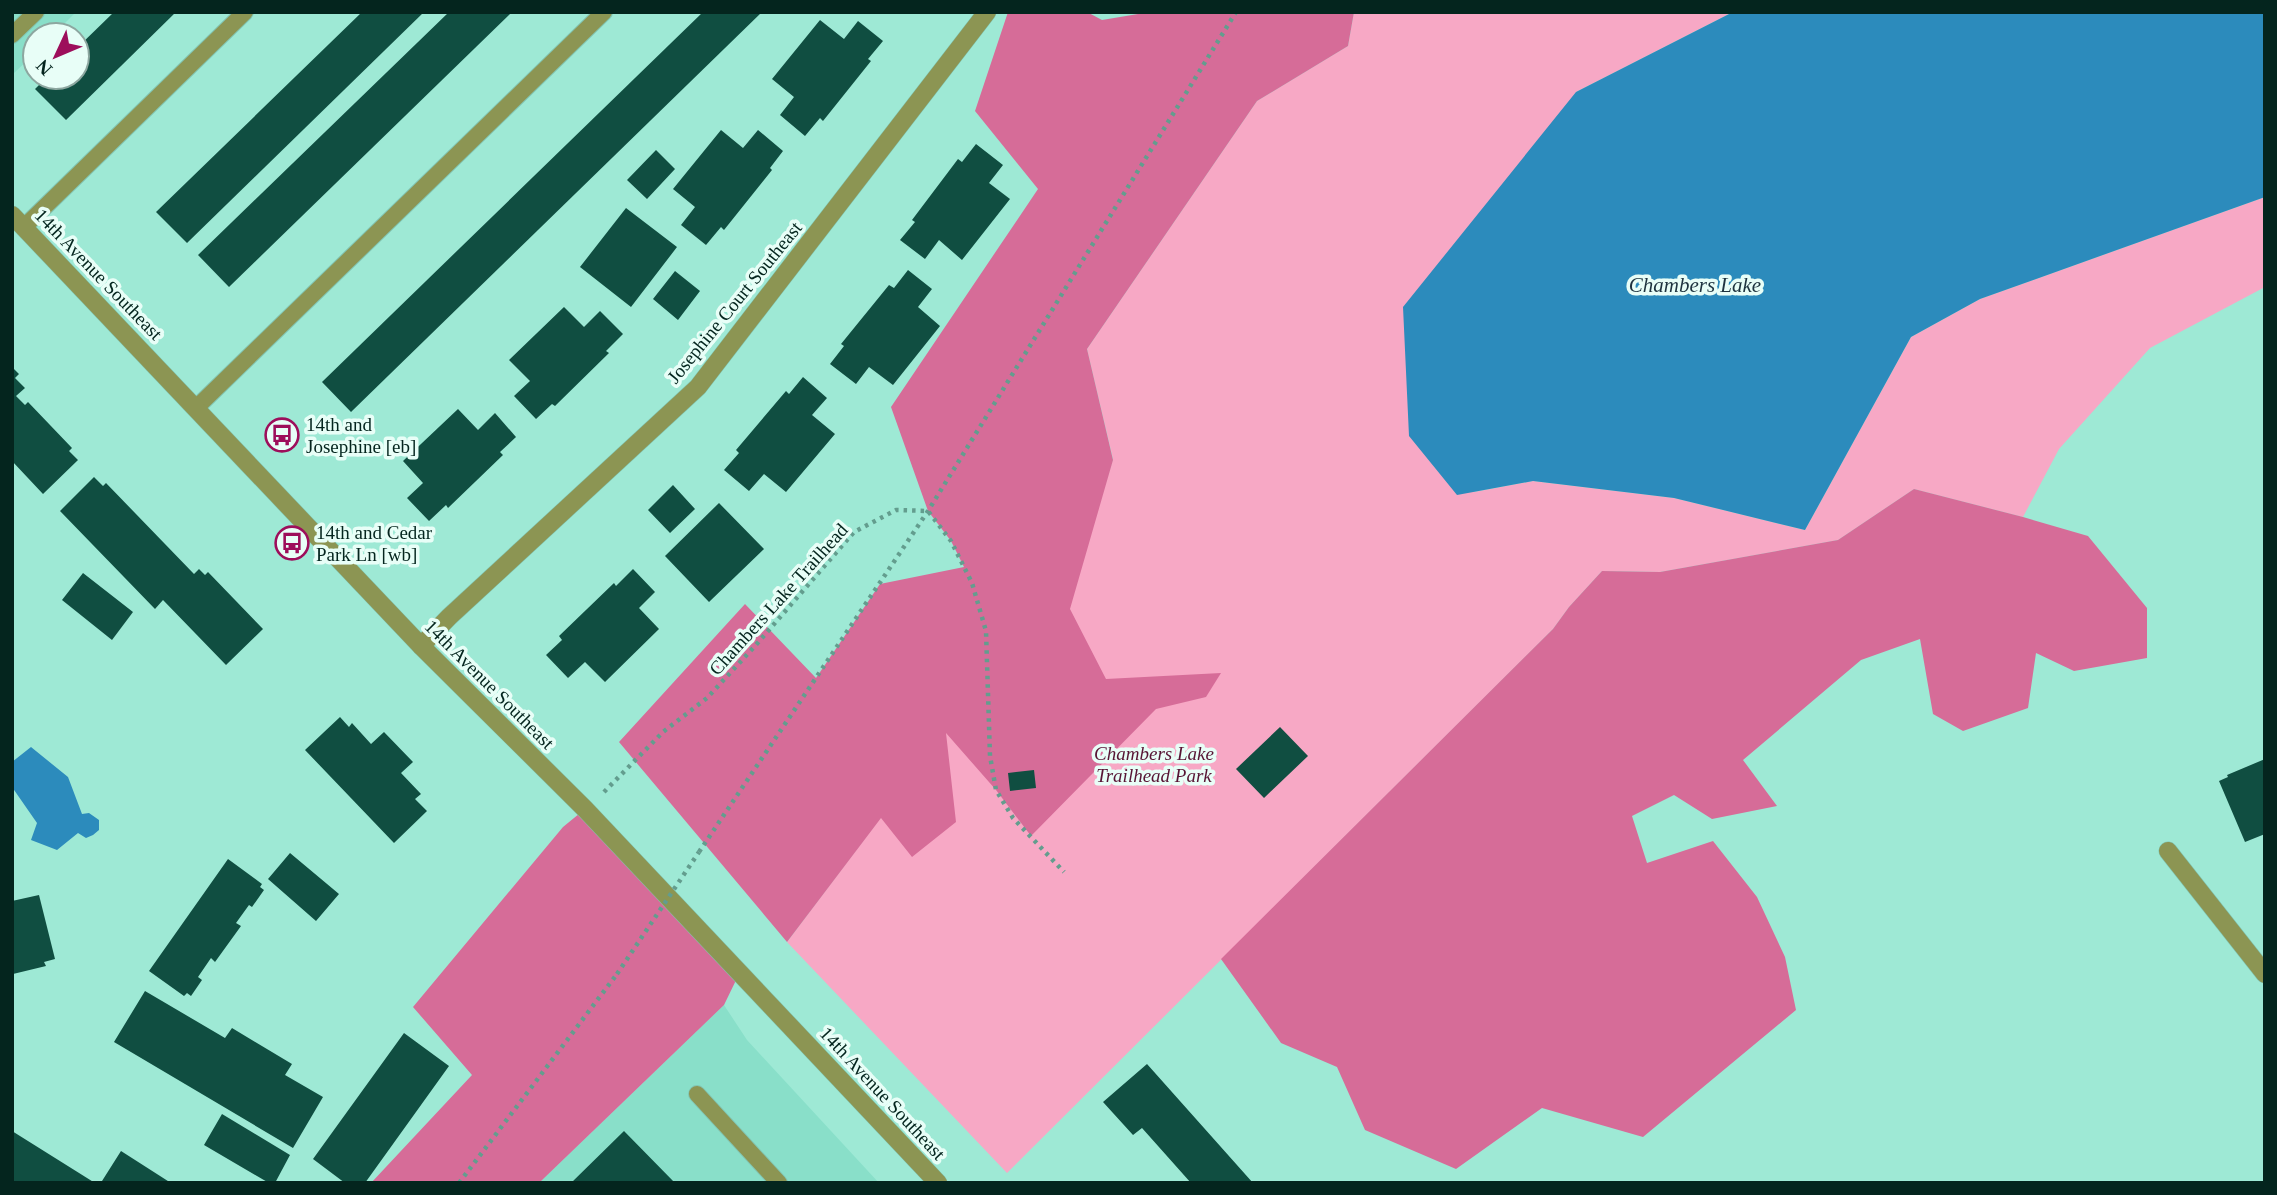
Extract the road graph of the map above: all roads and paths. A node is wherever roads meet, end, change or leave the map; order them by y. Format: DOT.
graph roads {
  1 [pos="36,12"];
  2 [pos="245,12"];
  3 [pos="604,12"];
  4 [pos="987,12"];
  5 [pos="1236,12"];
  6 [pos="12,35"];
  7 [pos="18,221"];
  8 [pos="197,407"];
  9 [pos="928,511"];
  10 [pos="421,646"];
  11 [pos="585,809"];
  12 [pos="2168,851"];
  13 [pos="1064,872"];
  14 [pos="2265,974"];
  15 [pos="698,1094"];
  16 [pos="459,1183"];
  17 [pos="779,1183"];
  18 [pos="938,1183"];
  1 -- 6 [label="lane"];
  2 -- 7 [label="lane"];
  3 -- 8 [label="lane"];
  4 -- 10 [label="street, Josephine Court Southeast"];
  5 -- 9 [label="path"];
  7 -- 8 [label="street, 14th Avenue Southeast"];
  8 -- 10 [label="street, 14th Avenue Southeast"];
  9 -- 11 [label="path, Chambers Lake Trailhead"];
  9 -- 13 [label="path"];
  9 -- 16 [label="path, bridge"];
  10 -- 11 [label="street, 14th Avenue Southeast"];
  11 -- 18 [label="street, 14th Avenue Southeast"];
  12 -- 14 [label="street"];
  15 -- 17 [label="lane"];
}
